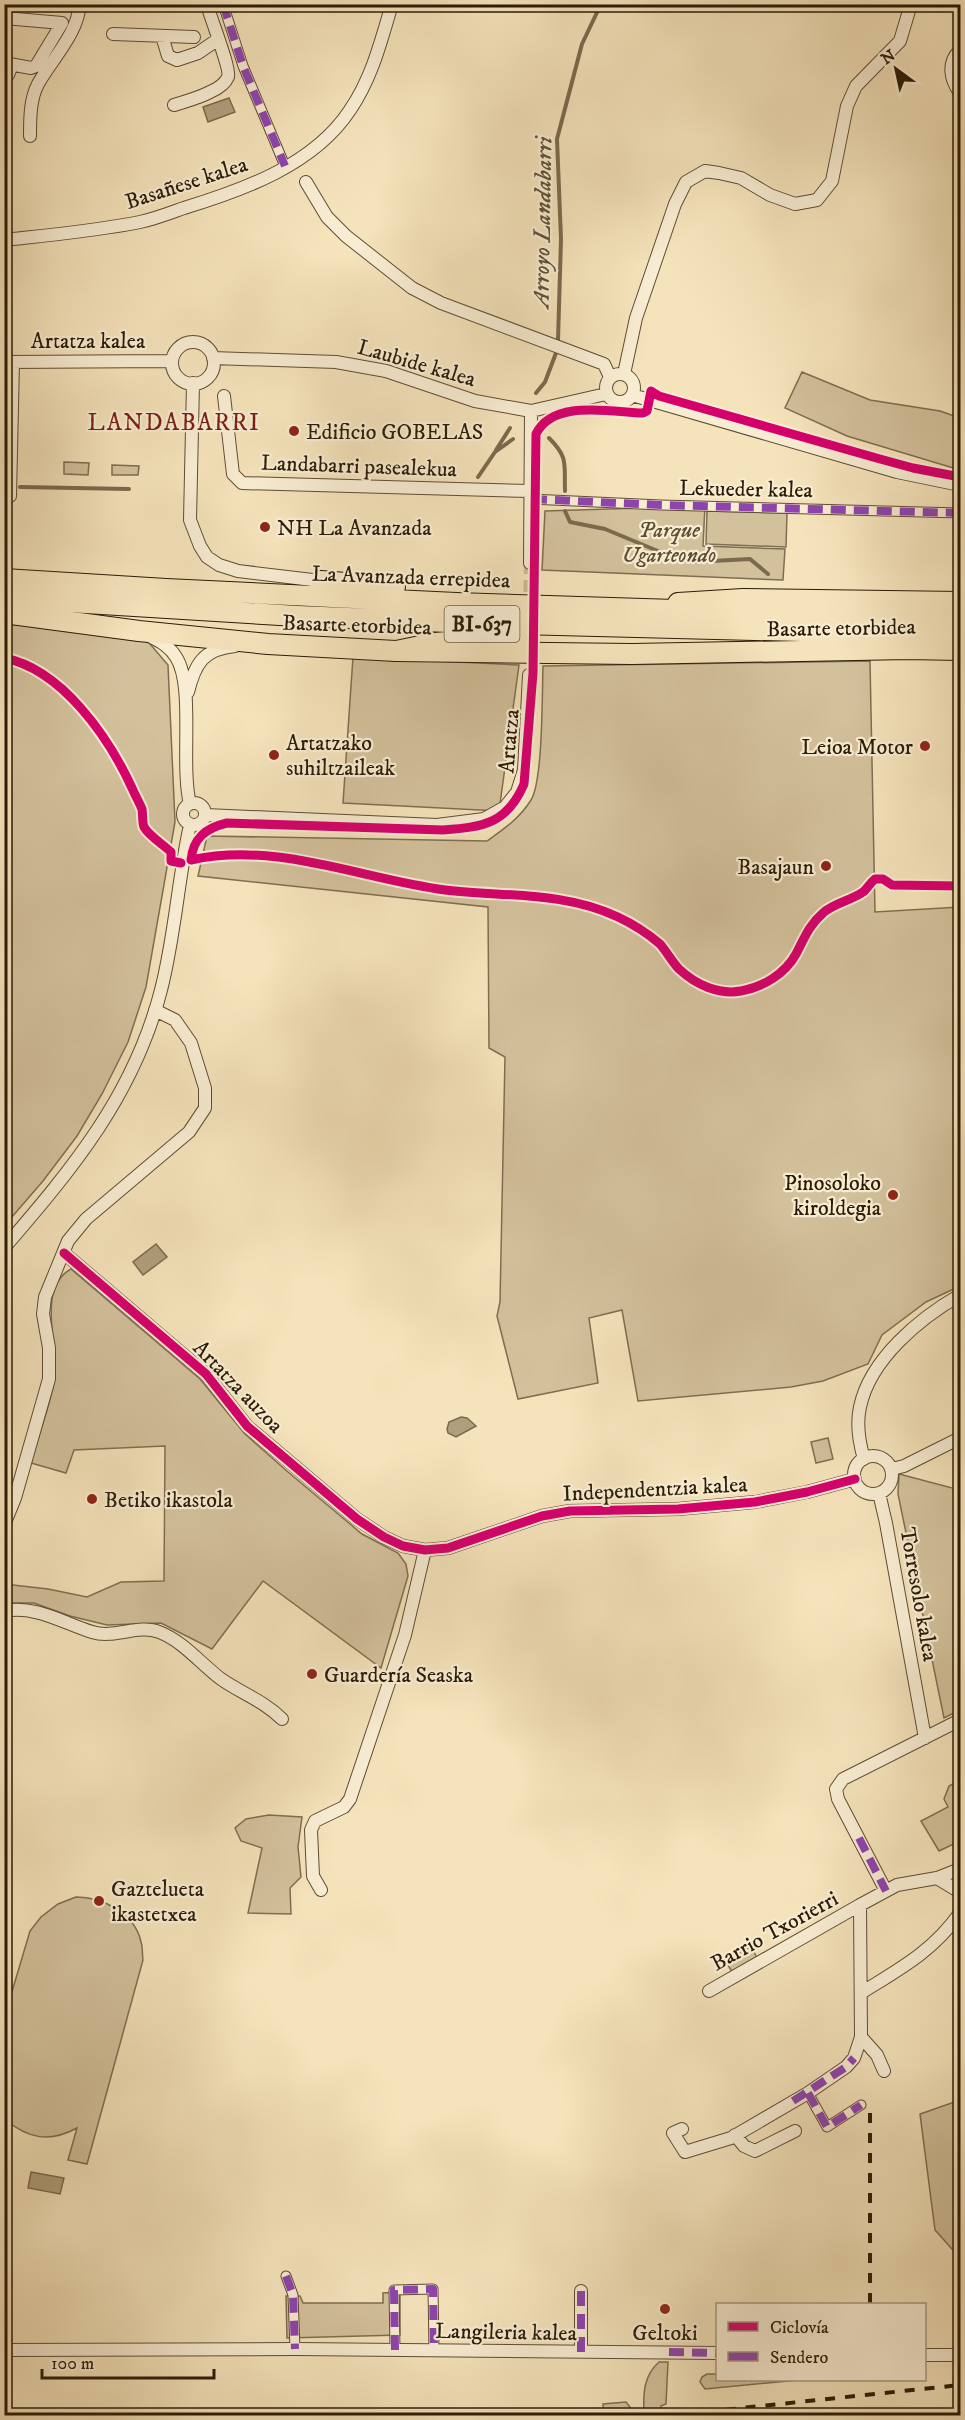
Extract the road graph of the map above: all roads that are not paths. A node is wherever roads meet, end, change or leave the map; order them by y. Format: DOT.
graph roads {
  1 [pos="79,4"];
  2 [pos="207,4"];
  3 [pos="223,4"];
  4 [pos="392,4"];
  5 [pos="911,4"];
  6 [pos="4,18"];
  7 [pos="113,34"];
  8 [pos="162,36"];
  9 [pos="194,37"];
  10 [pos="217,40"];
  11 [pos="960,50"];
  12 [pos="8,64"];
  13 [pos="4,76"];
  14 [pos="960,93"];
  15 [pos="174,105"];
  16 [pos="30,136"];
  17 [pos="285,166"];
  18 [pos="306,182"];
  19 [pos="4,240"];
  20 [pos="213,358"];
  21 [pos="172,361"];
  22 [pos="9,362"];
  23 [pos="624,374"];
  24 [pos="610,377"];
  25 [pos="193,383"];
  26 [pos="606,394"];
  27 [pos="632,395"];
  28 [pos="224,396"];
  29 [pos="531,411"];
  30 [pos="960,485"];
  31 [pos="530,495"];
  32 [pos="10,496"];
  33 [pos="960,513"];
  34 [pos="530,563"];
  35 [pos="4,579"];
  36 [pos="321,580"];
  37 [pos="4,598"];
  38 [pos="960,602"];
  39 [pos="4,606"];
  40 [pos="549,606"];
  41 [pos="609,607"];
  42 [pos="173,609"];
  43 [pos="4,613"];
  44 [pos="960,619"];
  45 [pos="654,628"];
  46 [pos="139,631"];
  47 [pos="960,635"];
  48 [pos="268,644"];
  49 [pos="960,650"];
  50 [pos="396,651"];
  51 [pos="529,675"];
  52 [pos="185,702"];
  53 [pos="190,804"];
  54 [pos="206,815"];
  55 [pos="190,825"];
  56 [pos="155,1010"];
  57 [pos="4,1248"];
  58 [pos="64,1253"];
  59 [pos="960,1294"];
  60 [pos="960,1438"];
  61 [pos="864,1459"];
  62 [pos="891,1469"];
  63 [pos="855,1479"];
  64 [pos="879,1493"];
  65 [pos="4,1525"];
  66 [pos="425,1550"];
  67 [pos="4,1611"];
  68 [pos="282,1719"];
  69 [pos="960,1720"];
  70 [pos="925,1738"];
  71 [pos="960,1869"];
  72 [pos="937,1878"];
  73 [pos="321,1890"];
  74 [pos="886,1891"];
  75 [pos="960,1892"];
  76 [pos="860,1905"];
  77 [pos="960,1913"];
  78 [pos="709,1991"];
  79 [pos="861,1993"];
  80 [pos="861,2037"];
  81 [pos="884,2071"];
  82 [pos="808,2093"];
  83 [pos="866,2115"];
  84 [pos="682,2129"];
  85 [pos="795,2130"];
  86 [pos="735,2135"];
  87 [pos="286,2276"];
  88 [pos="581,2291"];
  89 [pos="295,2349"];
  90 [pos="4,2350"];
  91 [pos="395,2350"];
  92 [pos="435,2351"];
  93 [pos="581,2352"];
  94 [pos="716,2353"];
  95 [pos="926,2355"];
  96 [pos="960,2355"];
  1 -- 16 [label="street"];
  2 -- 10 [label="street"];
  3 -- 17 [label="street"];
  4 -- 17 [label="street, Basañese kalea"];
  5 -- 23 [label="street"];
  6 -- 12 [label="street"];
  7 -- 8 [label="street"];
  8 -- 9 [label="street"];
  8 -- 10 [label="street"];
  10 -- 15 [label="street"];
  11 -- 14 [label="street"];
  12 -- 13 [label="street"];
  17 -- 19 [label="street, Basañese kalea"];
  18 -- 24 [label="street"];
  20 -- 21 [label="street"];
  20 -- 25 [label="street"];
  20 -- 29 [label="street, Laubide kalea"];
  21 -- 22 [label="street, Artatza kalea"];
  21 -- 25 [label="street"];
  22 -- 32 [label="street"];
  23 -- 24 [label="street"];
  23 -- 27 [label="street"];
  24 -- 26 [label="street"];
  25 -- 36 [label="street"];
  26 -- 27 [label="street"];
  26 -- 29 [label="street, Laubide kalea"];
  27 -- 30 [label="street"];
  28 -- 31 [label="street, Landabarri pasealekua"];
  29 -- 31 [label="street"];
  31 -- 33 [label="street, Lekueder kalea"];
  31 -- 34 [label="street"];
  35 -- 40 [label="main road, La Avanzada errepidea / BI-637"];
  36 -- 40 [label="main road"];
  37 -- 42 [label="main road, La Avanzada errepidea / BI-637"];
  38 -- 41 [label="main road, Basarte etorbidea"];
  39 -- 42 [label="main road"];
  40 -- 41 [label="main road, La Avanzada errepidea / BI-637"];
  41 -- 44 [label="main road, La Avanzada errepidea / BI-637"];
  42 -- 45 [label="main road, La Avanzada errepidea / BI-637"];
  43 -- 46 [label="main road, Basarte etorbidea"];
  45 -- 47 [label="main road, La Avanzada errepidea / BI-637"];
  45 -- 50 [label="main road"];
  46 -- 48 [label="main road, Basarte etorbidea"];
  46 -- 52 [label="street"];
  48 -- 50 [label="main road, Basarte etorbidea"];
  48 -- 52 [label="street"];
  49 -- 50 [label="main road, Basarte etorbidea"];
  51 -- 54 [label="street"];
  52 -- 53 [label="street"];
  53 -- 54 [label="street"];
  53 -- 55 [label="street"];
  54 -- 55 [label="street"];
  55 -- 56 [label="street"];
  56 -- 57 [label="street"];
  56 -- 58 [label="street"];
  58 -- 65 [label="street"];
  58 -- 66 [label="street, Artatza auzoa"];
  59 -- 61 [label="street"];
  60 -- 62 [label="street"];
  61 -- 62 [label="street"];
  61 -- 63 [label="street"];
  62 -- 64 [label="street"];
  63 -- 64 [label="street"];
  63 -- 66 [label="street, Independentzia kalea"];
  64 -- 70 [label="street, Torresolo kalea"];
  66 -- 73 [label="street"];
  67 -- 68 [label="street"];
  69 -- 70 [label="street"];
  70 -- 74 [label="street"];
  71 -- 72 [label="street, Barrio Txorierri"];
  72 -- 74 [label="street, Barrio Txorierri"];
  72 -- 75 [label="street"];
  74 -- 76 [label="street, Barrio Txorierri"];
  76 -- 78 [label="street, Barrio Txorierri"];
  76 -- 79 [label="street, Barrio Txorierri"];
  77 -- 79 [label="street"];
  79 -- 80 [label="street, Barrio Txorierri"];
  80 -- 81 [label="street"];
  80 -- 82 [label="street, Barrio Txorierri"];
  82 -- 83 [label="street"];
  82 -- 86 [label="street, Barrio Txorierri"];
  84 -- 86 [label="street, Barrio Txorierri"];
  85 -- 86 [label="street"];
  87 -- 89 [label="street"];
  88 -- 93 [label="street"];
  89 -- 90 [label="street, Langileria kalea"];
  89 -- 91 [label="street, Langileria kalea"];
  91 -- 92 [label="street, Langileria kalea"];
  91 -- 92 [label="street"];
  92 -- 93 [label="street, Langileria kalea"];
  93 -- 94 [label="street, Langileria kalea"];
  95 -- 96 [label="street"];
}
